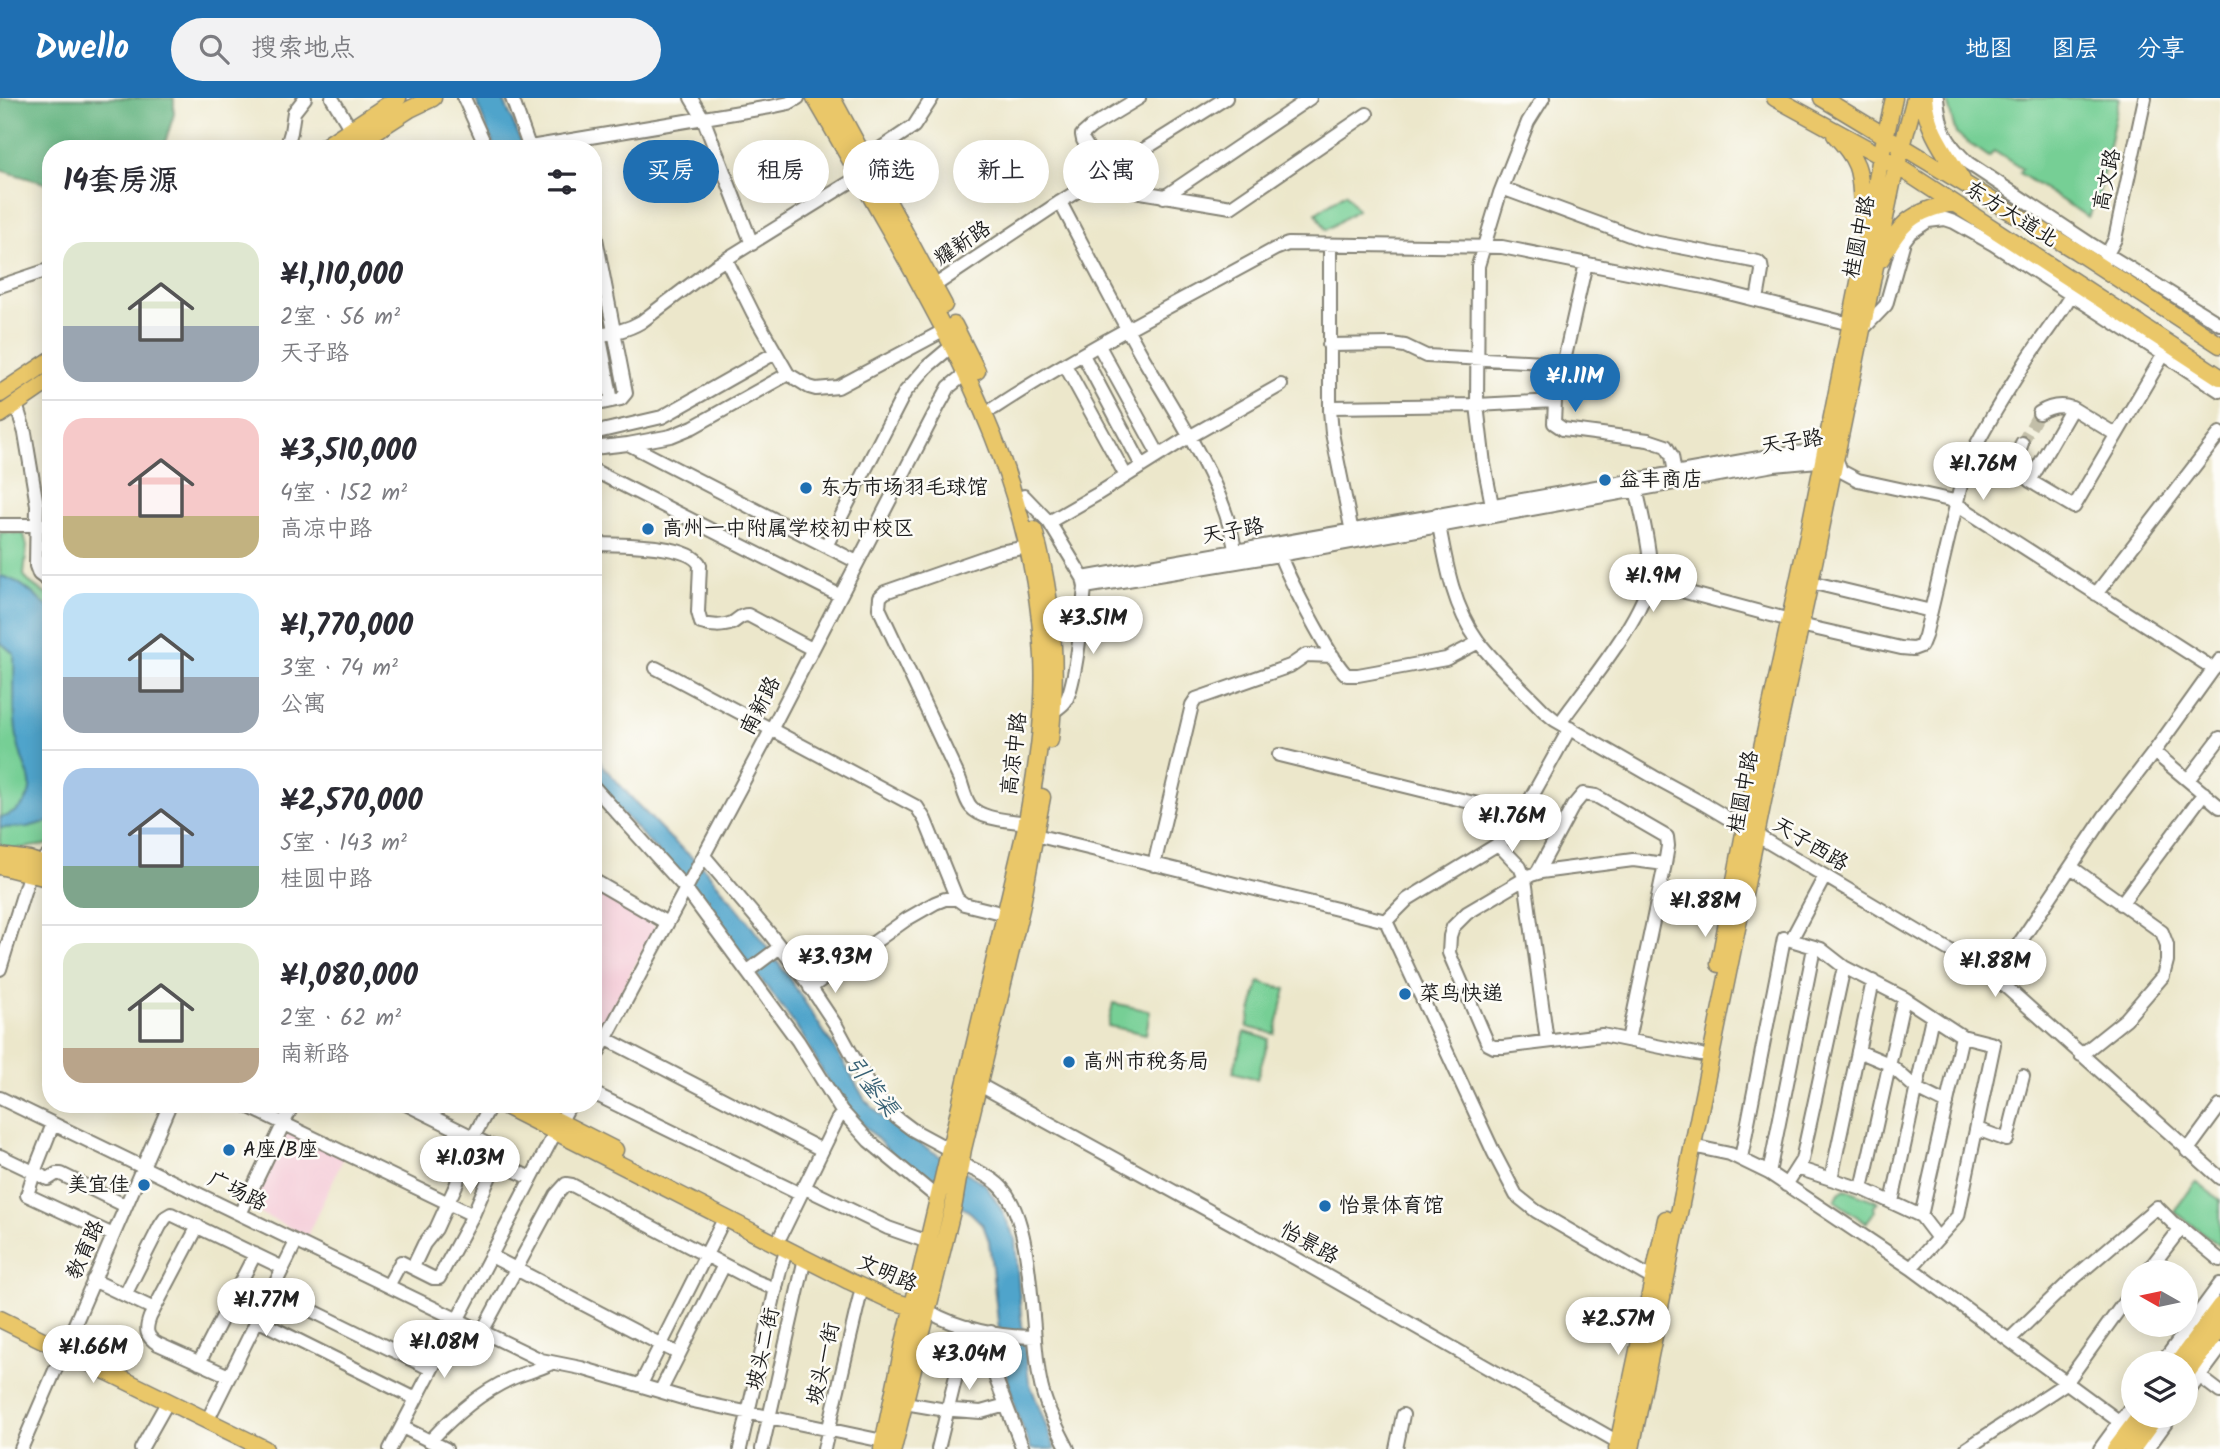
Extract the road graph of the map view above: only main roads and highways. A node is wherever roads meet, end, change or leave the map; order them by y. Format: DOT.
graph roads {
  1 [pos="398,98"];
  2 [pos="433,98"];
  3 [pos="815,98"];
  4 [pos="832,98"];
  5 [pos="1775,98"];
  6 [pos="1822,98"];
  7 [pos="1894,98"];
  8 [pos="1914,98"];
  9 [pos="1924,98"];
  10 [pos="1827,126"];
  11 [pos="1887,135"];
  12 [pos="333,140"];
  13 [pos="362,140"];
  14 [pos="1902,145"];
  15 [pos="1881,156"];
  16 [pos="1896,166"];
  17 [pos="1963,182"];
  18 [pos="1953,203"];
  19 [pos="1999,204"];
  20 [pos="1986,224"];
  21 [pos="1867,236"];
  22 [pos="1873,274"];
  23 [pos="1856,326"];
  24 [pos="2220,345"];
  25 [pos="42,366"];
  26 [pos="2220,377"];
  27 [pos="42,386"];
  28 [pos="0,394"];
  29 [pos="0,415"];
  30 [pos="1828,456"];
  31 [pos="1795,622"];
  32 [pos="1047,712"];
  33 [pos="1031,829"];
  34 [pos="1751,833"];
  35 [pos="0,856"];
  36 [pos="42,864"];
  37 [pos="42,864"];
  38 [pos="0,866"];
  39 [pos="523,1113"];
  40 [pos="537,1113"];
  41 [pos="558,1127"];
  42 [pos="1687,1145"];
  43 [pos="955,1160"];
  44 [pos="942,1218"];
  45 [pos="784,1242"];
  46 [pos="2220,1306"];
  47 [pos="918,1307"];
  48 [pos="0,1320"];
  49 [pos="2220,1327"];
  50 [pos="2195,1351"];
  51 [pos="2198,1354"];
  52 [pos="2135,1434"];
  53 [pos="888,1446"];
  54 [pos="1624,1447"];
  55 [pos="265,1449"];
  56 [pos="2115,1449"];
  1 -- 12 [label="main road"];
  2 -- 13 [label="main road"];
  3 -- 32 [label="main road, 高凉中路"];
  4 -- 32 [label="main road, 高凉中路"];
  5 -- 10 [label="main road, 东方大道北"];
  6 -- 11 [label="main road, 东方大道北"];
  7 -- 11 [label="main road, 桂圆中路"];
  8 -- 14 [label="main road, 桂圆中路"];
  9 -- 17 [label="main road"];
  10 -- 15 [label="main road, 东方大道北"];
  10 -- 21 [label="main road"];
  11 -- 14 [label="main road, 东方大道北"];
  11 -- 15 [label="main road, 桂圆中路"];
  14 -- 16 [label="main road, 桂圆中路"];
  14 -- 17 [label="main road, 东方大道北"];
  15 -- 16 [label="main road, 东方大道北"];
  15 -- 21 [label="main road, 桂圆中路"];
  16 -- 18 [label="main road, 东方大道北"];
  16 -- 22 [label="main road, 桂圆中路"];
  17 -- 19 [label="main road, 东方大道北"];
  18 -- 20 [label="main road, 东方大道北"];
  18 -- 22 [label="main road"];
  19 -- 20 [label="main road"];
  19 -- 24 [label="main road, 东方大道北"];
  20 -- 26 [label="main road, 东方大道北"];
  21 -- 23 [label="main road, 桂圆中路"];
  22 -- 23 [label="main road, 桂圆中路"];
  23 -- 30 [label="main road, 桂圆中路"];
  25 -- 28 [label="main road"];
  27 -- 29 [label="main road"];
  30 -- 31 [label="main road, 桂圆中路"];
  30 -- 31 [label="main road, 桂圆中路"];
  31 -- 34 [label="main road, 桂圆中路"];
  32 -- 33 [label="main road, 高凉中路"];
  33 -- 43 [label="main road, 高凉中路"];
  33 -- 43 [label="main road, 高凉中路"];
  34 -- 42 [label="main road, 桂圆中路"];
  34 -- 42 [label="main road, 桂圆中路"];
  35 -- 36 [label="main road"];
  37 -- 38 [label="main road"];
  39 -- 41 [label="main road, 文明路"];
  40 -- 41 [label="main road, 文明路"];
  41 -- 45 [label="main road, 文明路"];
  41 -- 45 [label="main road, 文明路"];
  42 -- 54 [label="main road, 桂圆中路"];
  42 -- 54 [label="main road, 桂圆中路"];
  43 -- 44 [label="main road, 高凉中路"];
  44 -- 47 [label="main road, 高凉中路"];
  44 -- 47 [label="main road, 高凉中路"];
  45 -- 47 [label="main road, 文明路"];
  45 -- 47 [label="main road, 文明路"];
  46 -- 50 [label="main road"];
  47 -- 53 [label="main road, 高凉中路"];
  47 -- 53 [label="main road, 高凉中路"];
  48 -- 55 [label="main road"];
  49 -- 51 [label="main road"];
  52 -- 56 [label="main road"];
}
